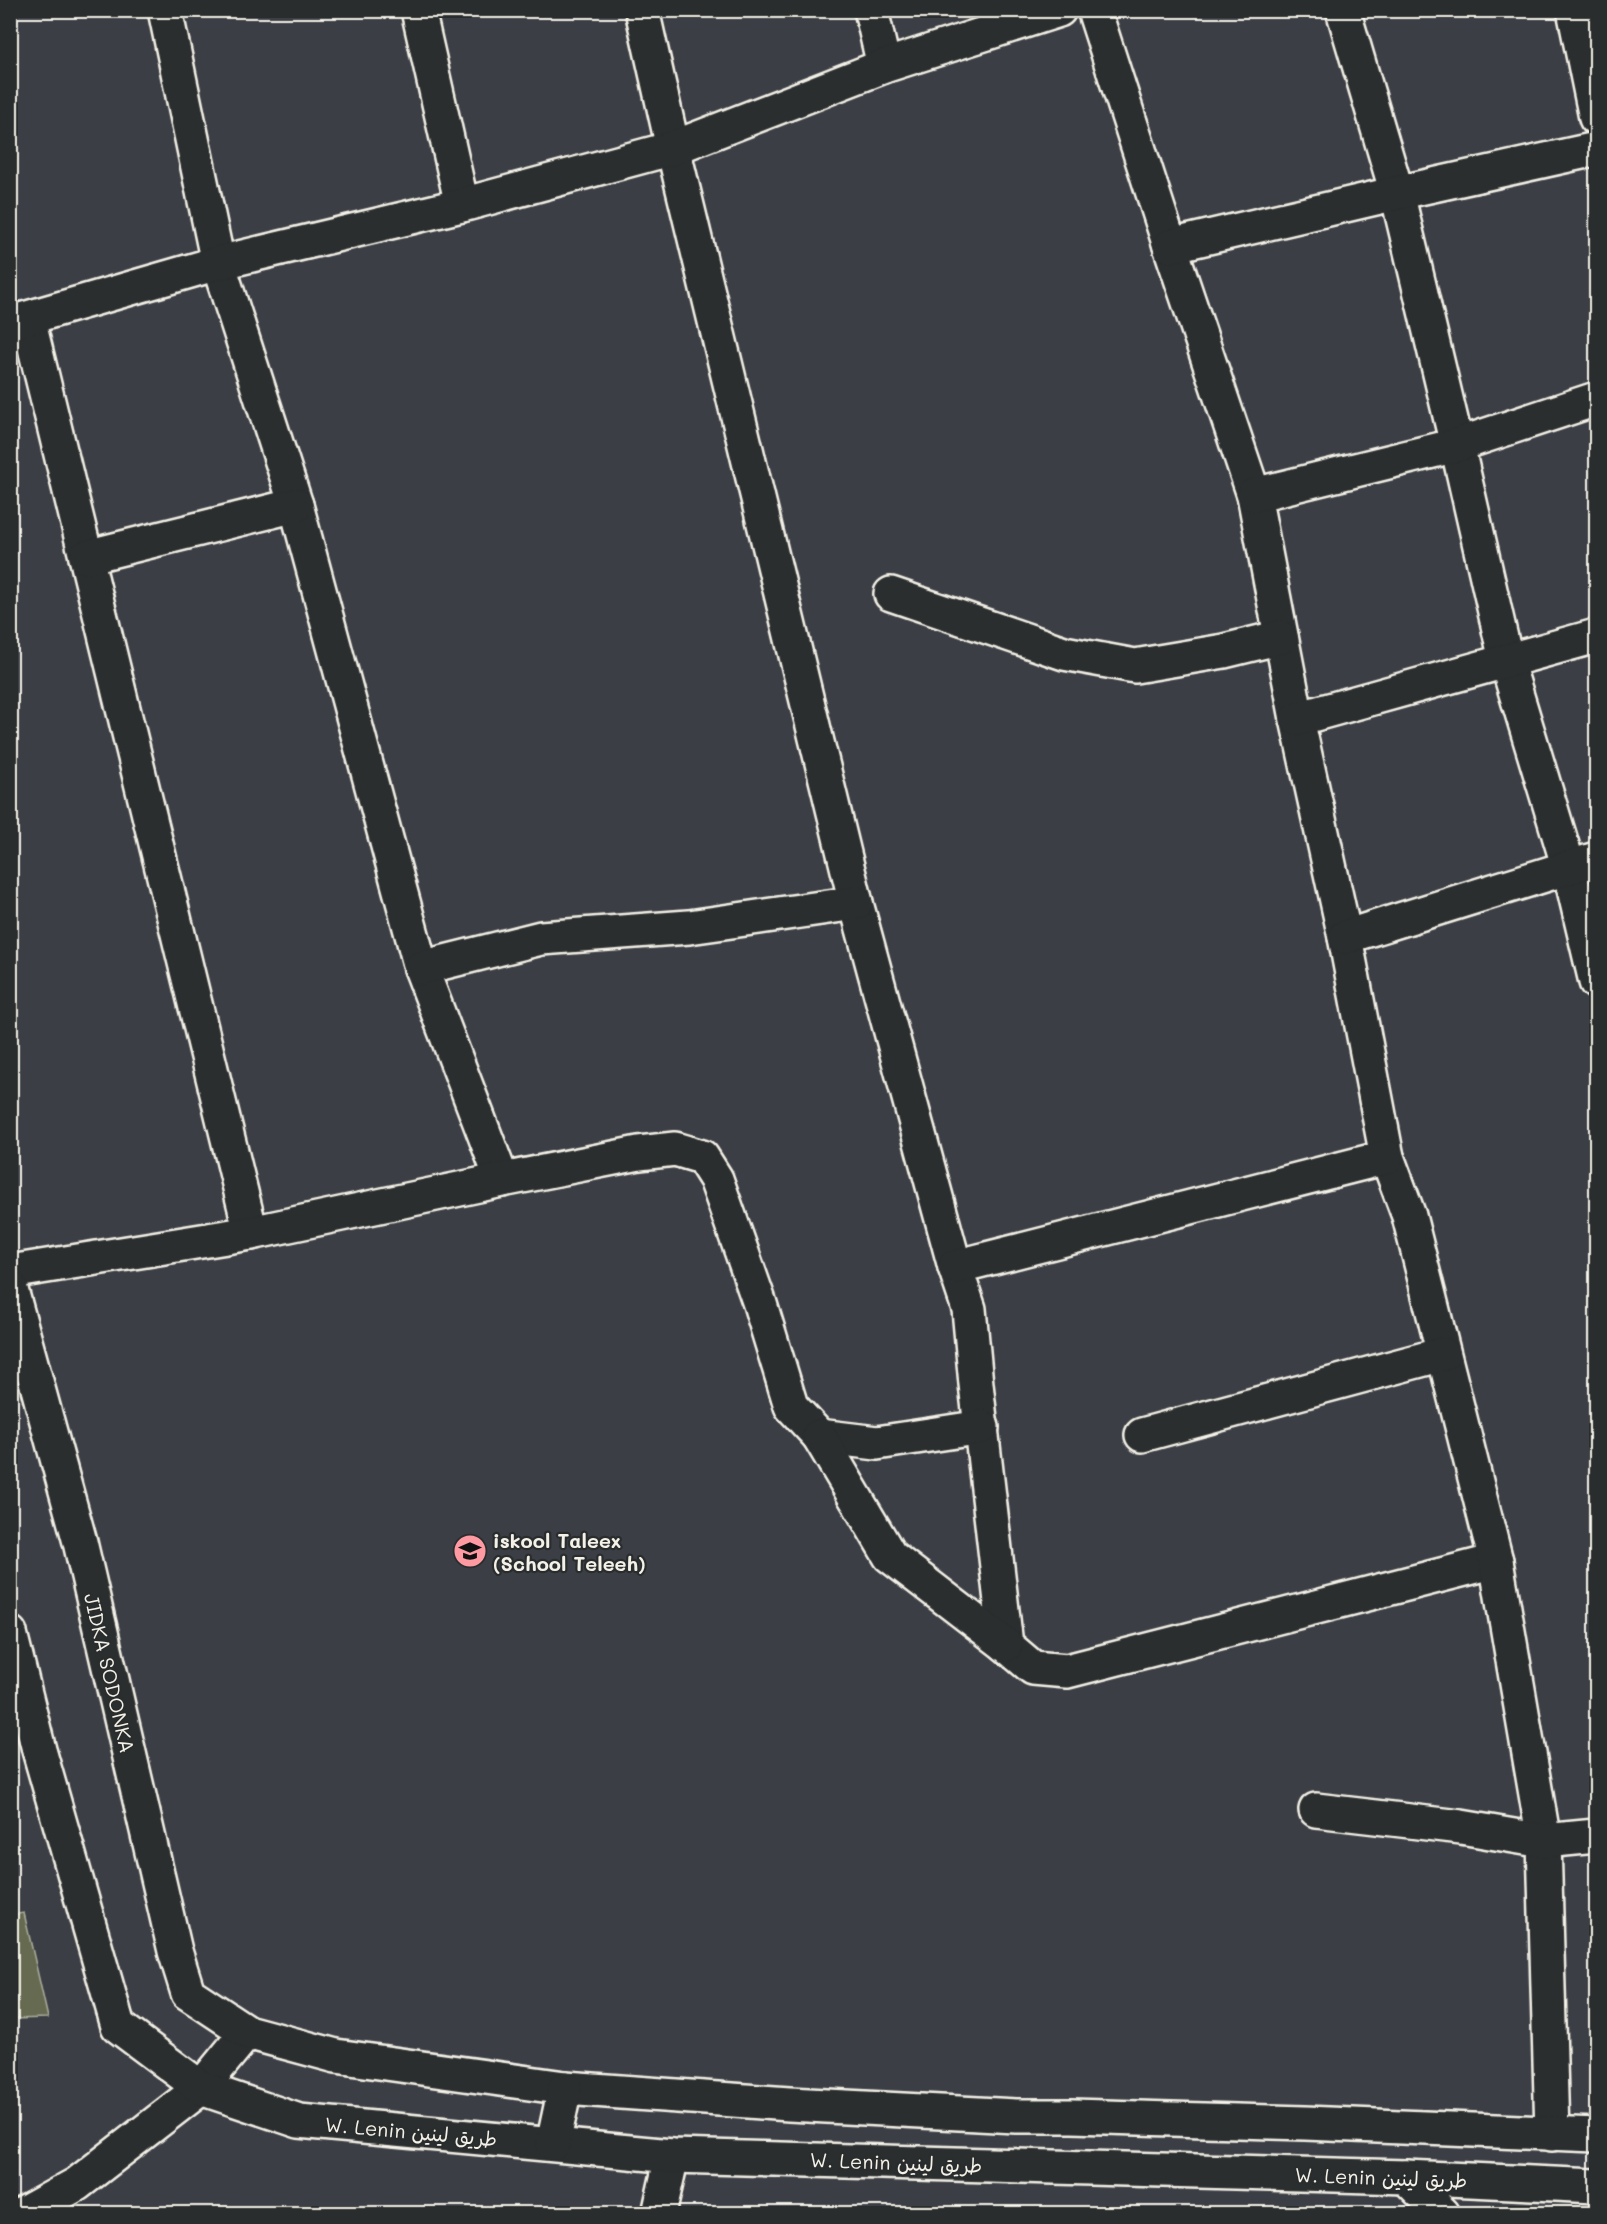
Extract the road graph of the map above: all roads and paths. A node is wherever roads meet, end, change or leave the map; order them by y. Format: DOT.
graph roads {
  1 [pos="165,10"];
  2 [pos="418,10"];
  3 [pos="642,10"];
  4 [pos="871,10"];
  5 [pos="1059,10"];
  6 [pos="1094,10"];
  7 [pos="1343,10"];
  8 [pos="1574,10"];
  9 [pos="884,66"];
  10 [pos="1596,118"];
  11 [pos="673,148"];
  12 [pos="1596,149"];
  13 [pos="1397,193"];
  14 [pos="462,205"];
  15 [pos="1170,246"];
  16 [pos="218,263"];
  17 [pos="19,321"];
  18 [pos="1596,399"];
  19 [pos="1457,445"];
  20 [pos="1254,495"];
  21 [pos="296,505"];
  22 [pos="86,557"];
  23 [pos="891,594"];
  24 [pos="1596,636"];
  25 [pos="1281,637"];
  26 [pos="1506,660"];
  27 [pos="1297,719"];
  28 [pos="1582,864"];
  29 [pos="856,903"];
  30 [pos="1345,937"];
  31 [pos="421,968"];
  32 [pos="1596,982"];
  33 [pos="1387,1157"];
  34 [pos="502,1180"];
  35 [pos="251,1233"];
  36 [pos="955,1267"];
  37 [pos="10,1272"];
  38 [pos="10,1286"];
  39 [pos="1443,1354"];
  40 [pos="982,1427"];
  41 [pos="1142,1435"];
  42 [pos="819,1436"];
  43 [pos="1496,1561"];
  44 [pos="10,1633"];
  45 [pos="1006,1645"];
  46 [pos="1316,1810"];
  47 [pos="1596,1836"];
  48 [pos="1544,1841"];
  49 [pos="247,2032"];
  50 [pos="201,2088"];
  51 [pos="565,2088"];
  52 [pos="1552,2134"];
  53 [pos="1596,2135"];
  54 [pos="553,2144"];
  55 [pos="672,2156"];
  56 [pos="1406,2177"];
  57 [pos="1596,2186"];
  58 [pos="23,2214"];
  59 [pos="659,2214"];
  60 [pos="1443,2214"];
  1 -- 16 [label="street"];
  2 -- 14 [label="street"];
  3 -- 11 [label="street"];
  4 -- 9 [label="street"];
  5 -- 9 [label="street"];
  6 -- 15 [label="street"];
  7 -- 13 [label="street"];
  8 -- 10 [label="street"];
  9 -- 11 [label="street"];
  11 -- 14 [label="street"];
  11 -- 29 [label="street"];
  12 -- 13 [label="street"];
  13 -- 15 [label="street"];
  13 -- 19 [label="street"];
  14 -- 16 [label="street"];
  15 -- 20 [label="street"];
  16 -- 17 [label="street"];
  16 -- 21 [label="street"];
  17 -- 22 [label="street"];
  18 -- 19 [label="street"];
  19 -- 20 [label="street"];
  19 -- 26 [label="street"];
  20 -- 25 [label="street"];
  21 -- 22 [label="street"];
  21 -- 31 [label="street"];
  22 -- 35 [label="street"];
  23 -- 25 [label="street"];
  24 -- 26 [label="street"];
  25 -- 27 [label="street"];
  26 -- 27 [label="street"];
  26 -- 28 [label="street"];
  27 -- 30 [label="street"];
  28 -- 30 [label="street"];
  28 -- 32 [label="street"];
  29 -- 31 [label="street"];
  29 -- 36 [label="street"];
  30 -- 33 [label="street"];
  31 -- 34 [label="street"];
  33 -- 36 [label="street"];
  33 -- 39 [label="street"];
  34 -- 35 [label="street"];
  34 -- 42 [label="street"];
  35 -- 37 [label="street"];
  36 -- 40 [label="street"];
  38 -- 49 [label="street, JIDKA SODONKA"];
  39 -- 41 [label="street"];
  39 -- 43 [label="street"];
  40 -- 42 [label="street"];
  40 -- 45 [label="street"];
  42 -- 45 [label="street"];
  43 -- 45 [label="street"];
  43 -- 48 [label="street"];
  44 -- 50 [label="street"];
  46 -- 48 [label="street"];
  47 -- 48 [label="street"];
  48 -- 52 [label="street"];
  49 -- 50 [label="street"];
  49 -- 51 [label="street"];
  50 -- 54 [label="street, W. Lenin طريق لينين"];
  50 -- 58 [label="street"];
  51 -- 52 [label="street"];
  51 -- 54 [label="street"];
  52 -- 53 [label="street"];
  54 -- 55 [label="street, W. Lenin طريق لينين"];
  55 -- 56 [label="street, W. Lenin طريق لينين"];
  55 -- 59 [label="street"];
  56 -- 57 [label="street, W. Lenin طريق لينين"];
  56 -- 60 [label="street"];
}
